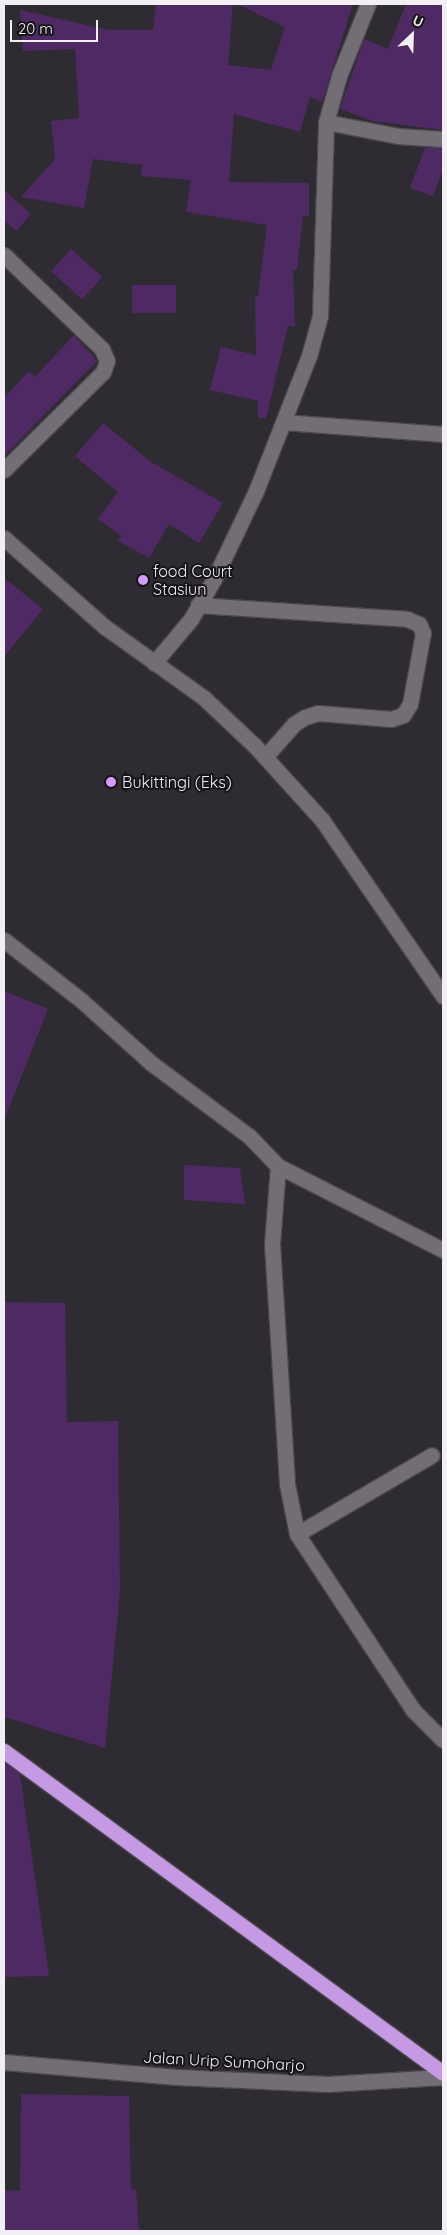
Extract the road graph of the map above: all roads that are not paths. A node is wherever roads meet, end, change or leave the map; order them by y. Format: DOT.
graph roads {
  1 [pos="368,4"];
  2 [pos="326,122"];
  3 [pos="443,139"];
  4 [pos="4,255"];
  5 [pos="284,422"];
  6 [pos="443,434"];
  7 [pos="4,470"];
  8 [pos="4,538"];
  9 [pos="198,605"];
  10 [pos="154,663"];
  11 [pos="265,757"];
  12 [pos="4,940"];
  13 [pos="443,996"];
  14 [pos="278,1166"];
  15 [pos="443,1250"];
  16 [pos="432,1455"];
  17 [pos="298,1534"];
  18 [pos="443,1740"];
  19 [pos="4,1751"];
  20 [pos="4,2062"];
  21 [pos="443,2073"];
  22 [pos="443,2077"];
  1 -- 2 [label="street"];
  2 -- 3 [label="street"];
  2 -- 5 [label="street"];
  4 -- 7 [label="street"];
  5 -- 6 [label="street"];
  5 -- 9 [label="street"];
  8 -- 10 [label="street"];
  9 -- 10 [label="street"];
  9 -- 11 [label="street"];
  10 -- 11 [label="street"];
  11 -- 13 [label="street"];
  12 -- 14 [label="street"];
  14 -- 15 [label="street"];
  14 -- 17 [label="street"];
  16 -- 17 [label="street"];
  17 -- 18 [label="street"];
  19 -- 21 [label="highway"];
  20 -- 22 [label="street, Jalan Urip Sumoharjo"];
}
